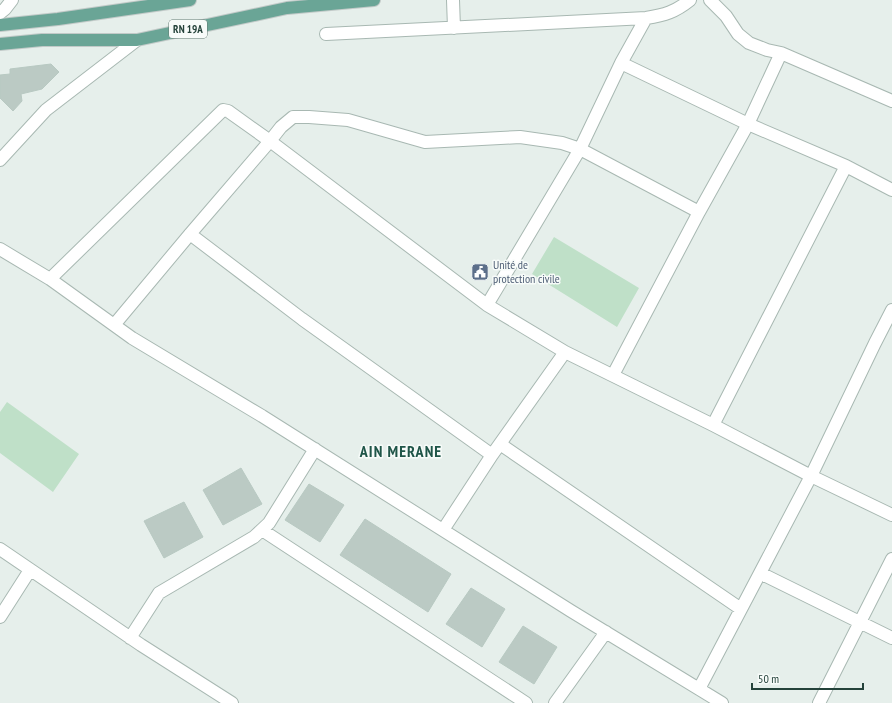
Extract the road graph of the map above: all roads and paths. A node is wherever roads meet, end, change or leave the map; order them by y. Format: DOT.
graph roads {
  1 [pos="12,0"];
  2 [pos="190,0"];
  3 [pos="374,0"];
  4 [pos="453,0"];
  5 [pos="690,0"];
  6 [pos="710,0"];
  7 [pos="0,13"];
  8 [pos="646,18"];
  9 [pos="0,25"];
  10 [pos="454,28"];
  11 [pos="326,34"];
  12 [pos="137,40"];
  13 [pos="0,44"];
  14 [pos="781,53"];
  15 [pos="621,63"];
  16 [pos="892,102"];
  17 [pos="748,124"];
  18 [pos="270,141"];
  19 [pos="580,149"];
  20 [pos="0,160"];
  21 [pos="846,166"];
  22 [pos="892,190"];
  23 [pos="699,212"];
  24 [pos="190,234"];
  25 [pos="0,249"];
  26 [pos="50,279"];
  27 [pos="487,305"];
  28 [pos="892,310"];
  29 [pos="114,325"];
  30 [pos="566,352"];
  31 [pos="613,375"];
  32 [pos="713,425"];
  33 [pos="500,444"];
  34 [pos="315,449"];
  35 [pos="492,455"];
  36 [pos="811,476"];
  37 [pos="892,515"];
  38 [pos="262,530"];
  39 [pos="443,530"];
  40 [pos="0,549"];
  41 [pos="892,559"];
  42 [pos="30,570"];
  43 [pos="760,573"];
  44 [pos="741,609"];
  45 [pos="0,617"];
  46 [pos="859,623"];
  47 [pos="606,632"];
  48 [pos="130,638"];
  49 [pos="892,638"];
  50 [pos="699,689"];
  51 [pos="232,703"];
  52 [pos="526,703"];
  53 [pos="555,703"];
  54 [pos="722,703"];
  55 [pos="819,703"];
  1 -- 7 [label="street"];
  2 -- 9 [label="main road, RN 19A"];
  3 -- 12 [label="main road, RN 19A"];
  4 -- 10 [label="street"];
  5 -- 8 [label="street"];
  6 -- 14 [label="street"];
  8 -- 10 [label="street"];
  8 -- 15 [label="street"];
  10 -- 11 [label="street"];
  12 -- 13 [label="main road, RN 19A"];
  12 -- 20 [label="street"];
  14 -- 16 [label="street"];
  14 -- 17 [label="street"];
  15 -- 17 [label="street"];
  15 -- 19 [label="street"];
  17 -- 21 [label="street"];
  17 -- 23 [label="street"];
  18 -- 19 [label="street"];
  18 -- 24 [label="street"];
  18 -- 26 [label="street"];
  18 -- 27 [label="street"];
  19 -- 23 [label="street"];
  19 -- 27 [label="street"];
  21 -- 22 [label="street"];
  21 -- 32 [label="street"];
  23 -- 31 [label="street"];
  24 -- 29 [label="street"];
  24 -- 35 [label="street"];
  25 -- 26 [label="street"];
  26 -- 29 [label="street"];
  27 -- 30 [label="street"];
  28 -- 36 [label="street"];
  29 -- 34 [label="street"];
  30 -- 31 [label="street"];
  30 -- 33 [label="street"];
  31 -- 32 [label="street"];
  32 -- 36 [label="street"];
  33 -- 35 [label="street"];
  33 -- 44 [label="street"];
  34 -- 38 [label="street"];
  34 -- 39 [label="street"];
  35 -- 39 [label="street"];
  36 -- 37 [label="street"];
  36 -- 43 [label="street"];
  38 -- 48 [label="street"];
  38 -- 52 [label="street"];
  39 -- 47 [label="street"];
  40 -- 42 [label="street"];
  41 -- 46 [label="street"];
  42 -- 45 [label="street"];
  42 -- 48 [label="street"];
  43 -- 44 [label="street"];
  43 -- 46 [label="street"];
  44 -- 50 [label="street"];
  46 -- 49 [label="street"];
  46 -- 55 [label="street"];
  47 -- 50 [label="street"];
  47 -- 53 [label="street"];
  48 -- 51 [label="street"];
  50 -- 54 [label="street"];
}
